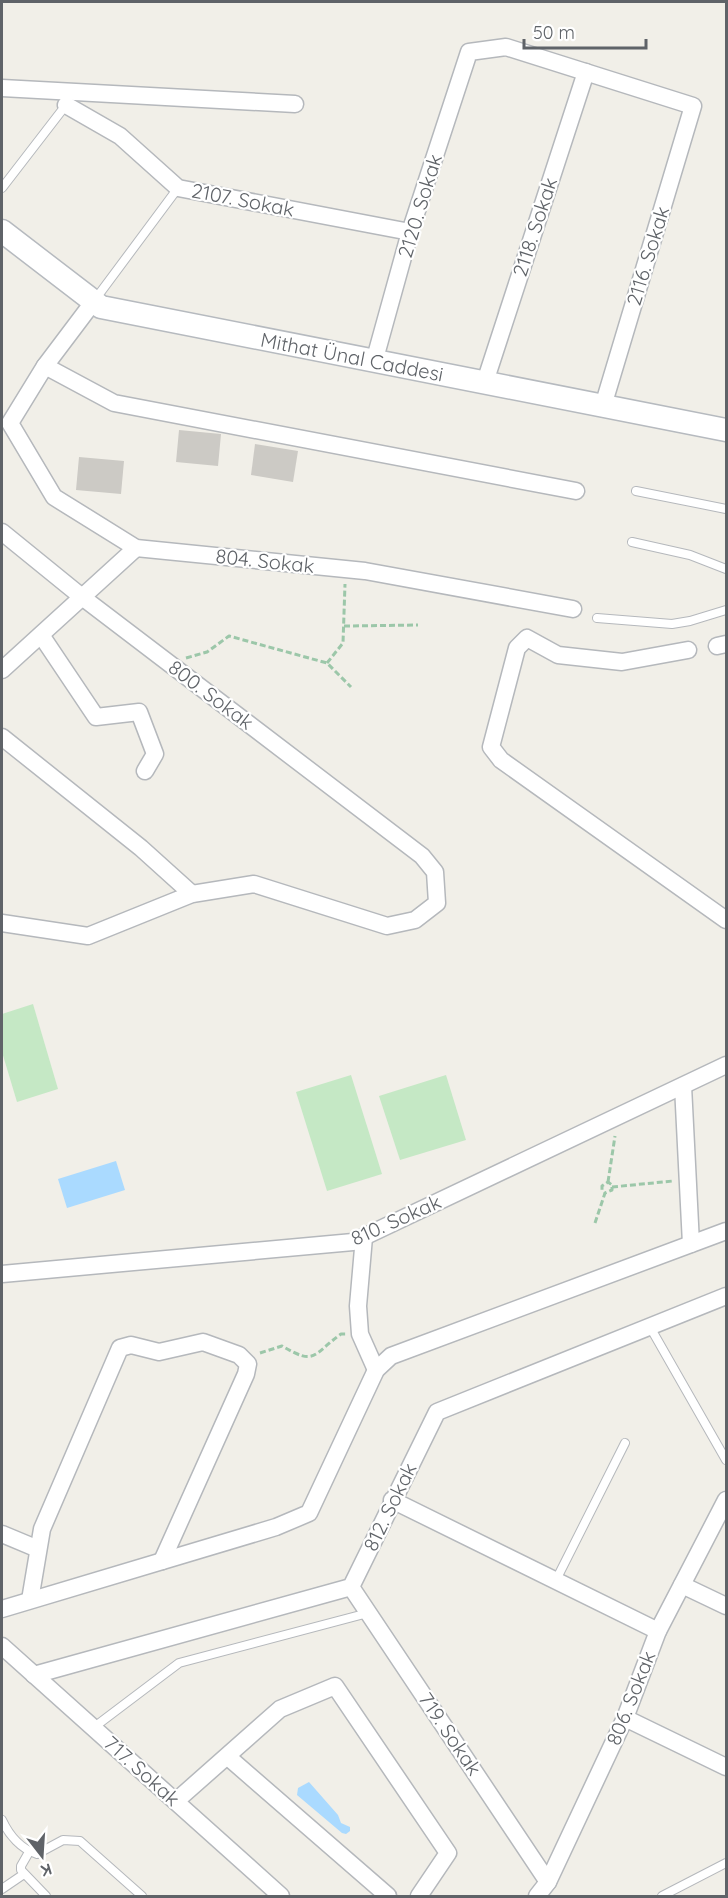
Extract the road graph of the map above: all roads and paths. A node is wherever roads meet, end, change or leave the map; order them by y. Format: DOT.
graph roads {
  1 [pos="586,72"];
  2 [pos="2,88"];
  3 [pos="295,104"];
  4 [pos="66,105"];
  5 [pos="2,188"];
  6 [pos="178,188"];
  7 [pos="2,231"];
  8 [pos="410,232"];
  9 [pos="94,301"];
  10 [pos="374,362"];
  11 [pos="45,366"];
  12 [pos="485,382"];
  13 [pos="603,406"];
  14 [pos="726,430"];
  15 [pos="636,490"];
  16 [pos="576,491"];
  17 [pos="726,509"];
  18 [pos="2,532"];
  19 [pos="632,542"];
  20 [pos="136,548"];
  21 [pos="345,569"];
  22 [pos="726,569"];
  23 [pos="82,597"];
  24 [pos="573,609"];
  25 [pos="726,610"];
  26 [pos="597,618"];
  27 [pos="418,625"];
  28 [pos="344,626"];
  29 [pos="41,635"];
  30 [pos="688,650"];
  31 [pos="168,662"];
  32 [pos="327,663"];
  33 [pos="2,670"];
  34 [pos="351,687"];
  35 [pos="2,737"];
  36 [pos="145,771"];
  37 [pos="192,894"];
  38 [pos="726,920"];
  39 [pos="2,923"];
  40 [pos="726,1065"];
  41 [pos="683,1086"];
  42 [pos="618,1117"];
  43 [pos="688,1180"];
  44 [pos="608,1182"];
  45 [pos="612,1187"];
  46 [pos="605,1193"];
  47 [pos="595,1223"];
  48 [pos="726,1231"];
  49 [pos="364,1237"];
  50 [pos="691,1244"];
  51 [pos="2,1274"];
  52 [pos="726,1296"];
  53 [pos="650,1327"];
  54 [pos="360,1334"];
  55 [pos="243,1359"];
  56 [pos="376,1370"];
  57 [pos="624,1443"];
  58 [pos="726,1460"];
  59 [pos="392,1500"];
  60 [pos="726,1500"];
  61 [pos="2,1534"];
  62 [pos="38,1549"];
  63 [pos="162,1561"];
  64 [pos="556,1580"];
  65 [pos="682,1585"];
  66 [pos="351,1587"];
  67 [pos="30,1600"];
  68 [pos="725,1601"];
  69 [pos="2,1609"];
  70 [pos="369,1613"];
  71 [pos="658,1631"];
  72 [pos="2,1646"];
  73 [pos="34,1675"];
  74 [pos="625,1718"];
  75 [pos="93,1728"];
  76 [pos="228,1756"];
  77 [pos="726,1767"];
  78 [pos="176,1801"];
  79 [pos="2,1820"];
  80 [pos="29,1852"];
  81 [pos="726,1863"];
  82 [pos="24,1874"];
  83 [pos="548,1882"];
  84 [pos="2,1889"];
  85 [pos="46,1896"];
  86 [pos="142,1896"];
  87 [pos="281,1896"];
  88 [pos="388,1896"];
  89 [pos="419,1896"];
  90 [pos="537,1896"];
  91 [pos="662,1896"];
  1 -- 8 [label="street, 2120. Sokak"];
  1 -- 12 [label="street, 2118. Sokak"];
  1 -- 13 [label="street, 2116. Sokak"];
  2 -- 3 [label="street"];
  4 -- 5 [label="lane"];
  4 -- 6 [label="street, 2107. Sokak"];
  6 -- 8 [label="street, 2107. Sokak"];
  6 -- 9 [label="lane"];
  7 -- 9 [label="main road, Mithat Ünal Caddesi"];
  8 -- 10 [label="street, 2120. Sokak"];
  9 -- 10 [label="main road, Mithat Ünal Caddesi"];
  9 -- 11 [label="street"];
  10 -- 12 [label="main road, Mithat Ünal Caddesi"];
  11 -- 16 [label="street"];
  11 -- 20 [label="street"];
  12 -- 13 [label="main road, Mithat Ünal Caddesi"];
  13 -- 14 [label="main road, Mithat Ünal Caddesi"];
  15 -- 17 [label="lane"];
  18 -- 23 [label="street, 800. Sokak"];
  19 -- 22 [label="lane"];
  20 -- 21 [label="street, 804. Sokak"];
  20 -- 23 [label="street"];
  21 -- 24 [label="street, 804. Sokak"];
  21 -- 28 [label="path"];
  23 -- 29 [label="street"];
  23 -- 31 [label="street, 800. Sokak"];
  25 -- 26 [label="lane"];
  27 -- 28 [label="path"];
  28 -- 32 [label="path"];
  29 -- 33 [label="street"];
  29 -- 36 [label="street"];
  30 -- 38 [label="street"];
  31 -- 32 [label="path"];
  31 -- 37 [label="street, 800. Sokak"];
  32 -- 34 [label="path"];
  35 -- 37 [label="street"];
  37 -- 39 [label="street"];
  40 -- 41 [label="street, 810. Sokak"];
  41 -- 42 [label="street, 810. Sokak"];
  41 -- 43 [label="street"];
  42 -- 44 [label="path"];
  42 -- 49 [label="street, 810. Sokak"];
  43 -- 45 [label="path"];
  43 -- 50 [label="street"];
  44 -- 45 [label="path"];
  44 -- 46 [label="path"];
  45 -- 46 [label="path"];
  46 -- 47 [label="path"];
  48 -- 50 [label="street"];
  49 -- 51 [label="street, 810. Sokak"];
  49 -- 54 [label="street"];
  50 -- 56 [label="street"];
  52 -- 53 [label="street, 812. Sokak"];
  53 -- 58 [label="lane"];
  53 -- 59 [label="street, 812. Sokak"];
  54 -- 55 [label="path"];
  54 -- 56 [label="street"];
  55 -- 62 [label="street"];
  55 -- 63 [label="street"];
  56 -- 63 [label="street"];
  57 -- 64 [label="lane"];
  59 -- 64 [label="street"];
  59 -- 66 [label="street, 812. Sokak"];
  60 -- 65 [label="street, 806. Sokak"];
  61 -- 62 [label="street"];
  62 -- 67 [label="street"];
  63 -- 67 [label="street"];
  64 -- 71 [label="street"];
  65 -- 68 [label="street"];
  65 -- 71 [label="street, 806. Sokak"];
  66 -- 70 [label="street, 719. Sokak"];
  66 -- 73 [label="street"];
  67 -- 69 [label="street"];
  70 -- 75 [label="lane"];
  70 -- 83 [label="street, 719. Sokak"];
  71 -- 74 [label="street, 806. Sokak"];
  72 -- 73 [label="street, 717. Sokak"];
  73 -- 75 [label="street, 717. Sokak"];
  74 -- 77 [label="street"];
  74 -- 83 [label="street, 806. Sokak"];
  75 -- 78 [label="street, 717. Sokak"];
  76 -- 78 [label="street"];
  76 -- 88 [label="street"];
  76 -- 89 [label="street"];
  78 -- 87 [label="street, 717. Sokak"];
  79 -- 80 [label="lane"];
  80 -- 82 [label="lane"];
  80 -- 86 [label="lane"];
  81 -- 91 [label="lane"];
  82 -- 84 [label="lane"];
  82 -- 85 [label="lane"];
  83 -- 90 [label="street, 806. Sokak"];
}
